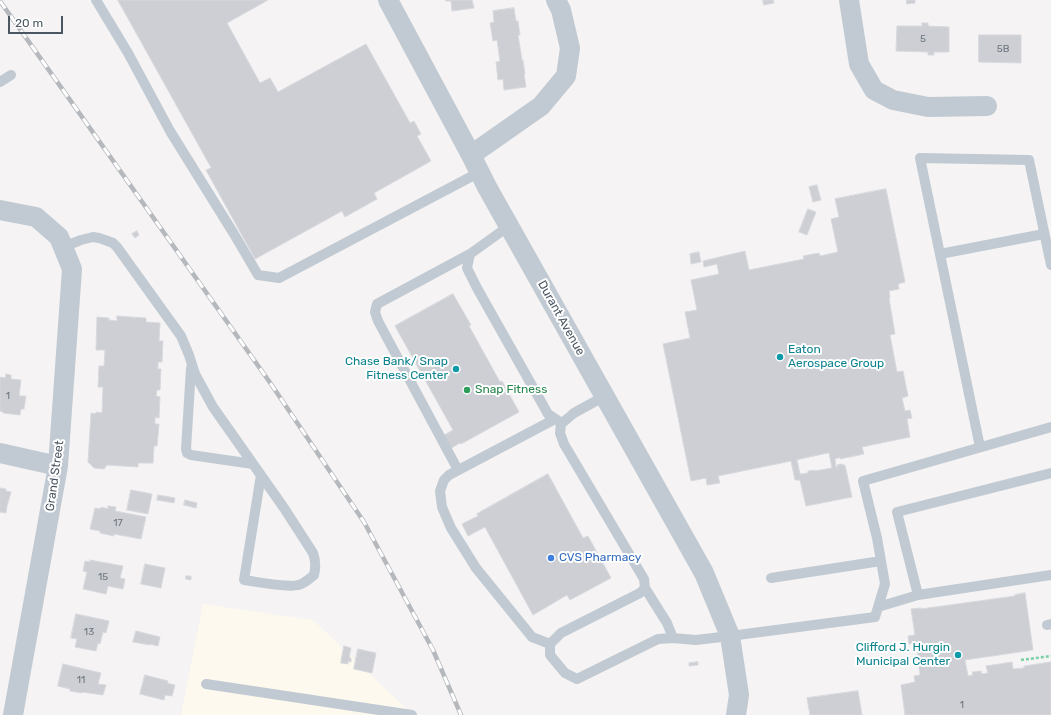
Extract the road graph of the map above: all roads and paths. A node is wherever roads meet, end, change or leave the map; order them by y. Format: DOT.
graph roads {
  1 [pos="96,0"];
  2 [pos="388,0"];
  3 [pos="556,0"];
  4 [pos="849,0"];
  5 [pos="10,75"];
  6 [pos="0,82"];
  7 [pos="987,106"];
  8 [pos="476,163"];
  9 [pos="0,209"];
  10 [pos="509,226"];
  11 [pos="1044,234"];
  12 [pos="61,242"];
  13 [pos="470,254"];
  14 [pos="940,254"];
  15 [pos="1051,265"];
  16 [pos="191,364"];
  17 [pos="605,396"];
  18 [pos="558,421"];
  19 [pos="1051,427"];
  20 [pos="980,447"];
  21 [pos="0,453"];
  22 [pos="252,464"];
  23 [pos="58,466"];
  24 [pos="458,470"];
  25 [pos="1051,473"];
  26 [pos="261,475"];
  27 [pos="881,562"];
  28 [pos="1051,575"];
  29 [pos="771,578"];
  30 [pos="645,588"];
  31 [pos="918,595"];
  32 [pos="878,607"];
  33 [pos="730,636"];
  34 [pos="672,638"];
  35 [pos="550,644"];
  36 [pos="1051,656"];
  37 [pos="1021,660"];
  38 [pos="206,684"];
  39 [pos="13,715"];
  40 [pos="412,715"];
  41 [pos="736,715"];
  1 -- 8 [label="lane"];
  2 -- 8 [label="street, Durant Avenue"];
  3 -- 8 [label="street"];
  4 -- 7 [label="street"];
  5 -- 6 [label="lane"];
  8 -- 10 [label="street, Durant Avenue"];
  9 -- 12 [label="street"];
  10 -- 13 [label="lane"];
  10 -- 17 [label="street, Durant Avenue"];
  11 -- 14 [label="lane"];
  11 -- 14 [label="lane"];
  11 -- 15 [label="lane"];
  12 -- 16 [label="lane"];
  12 -- 23 [label="street, Grand Street"];
  13 -- 18 [label="lane"];
  13 -- 24 [label="lane"];
  14 -- 20 [label="lane"];
  16 -- 22 [label="lane"];
  16 -- 22 [label="lane"];
  17 -- 18 [label="lane"];
  17 -- 33 [label="street, Durant Avenue"];
  18 -- 24 [label="lane"];
  18 -- 30 [label="lane"];
  19 -- 20 [label="lane"];
  20 -- 27 [label="lane"];
  21 -- 23 [label="street"];
  22 -- 26 [label="lane"];
  23 -- 39 [label="street, Grand Street"];
  24 -- 35 [label="lane"];
  25 -- 31 [label="lane"];
  26 -- 26 [label="lane"];
  27 -- 29 [label="lane"];
  27 -- 32 [label="lane"];
  28 -- 31 [label="lane"];
  30 -- 34 [label="lane"];
  30 -- 35 [label="lane"];
  31 -- 32 [label="lane"];
  32 -- 33 [label="lane"];
  33 -- 34 [label="lane"];
  33 -- 41 [label="street, Durant Avenue"];
  34 -- 35 [label="lane"];
  36 -- 37 [label="path"];
  38 -- 40 [label="lane"];
}
